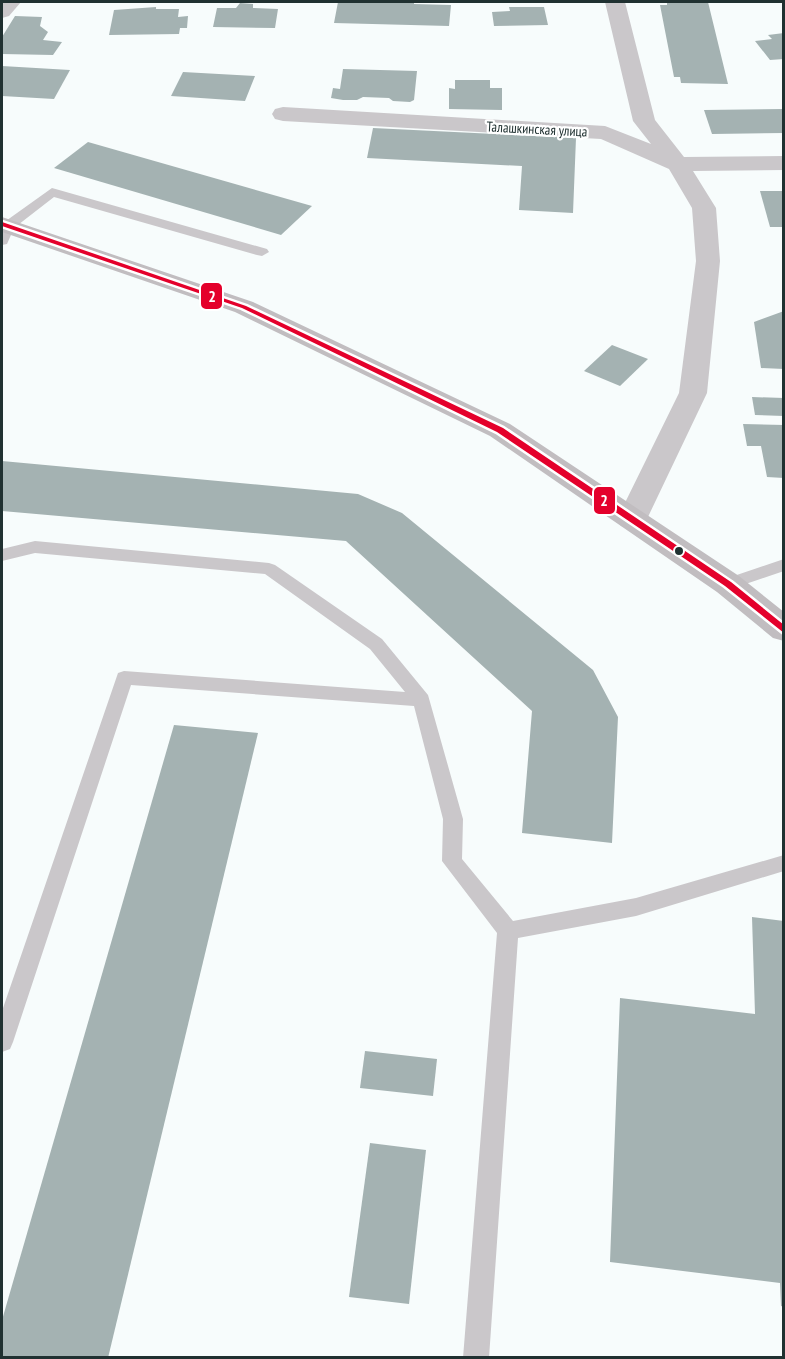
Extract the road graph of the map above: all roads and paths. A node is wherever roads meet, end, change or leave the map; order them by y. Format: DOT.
graph roads {
  1 [pos="11,2"];
  2 [pos="615,2"];
  3 [pos="2,12"];
  4 [pos="284,114"];
  5 [pos="783,162"];
  6 [pos="678,164"];
  7 [pos="4,230"];
  8 [pos="262,252"];
  9 [pos="632,519"];
  10 [pos="2,555"];
  11 [pos="783,565"];
  12 [pos="728,584"];
  13 [pos="783,630"];
  14 [pos="422,700"];
  15 [pos="783,863"];
  16 [pos="508,931"];
  17 [pos="2,1042"];
  18 [pos="476,1358"];
  1 -- 3 [label="street"];
  2 -- 6 [label="street"];
  4 -- 6 [label="street, Талашкинская улица"];
  5 -- 6 [label="street, Талашкинская улица"];
  6 -- 9 [label="street"];
  7 -- 8 [label="lane"];
  7 -- 9 [label="street"];
  9 -- 12 [label="street"];
  10 -- 14 [label="lane"];
  11 -- 12 [label="lane"];
  12 -- 13 [label="street"];
  14 -- 16 [label="lane"];
  14 -- 17 [label="lane"];
  15 -- 16 [label="lane"];
  16 -- 18 [label="lane"];
}
